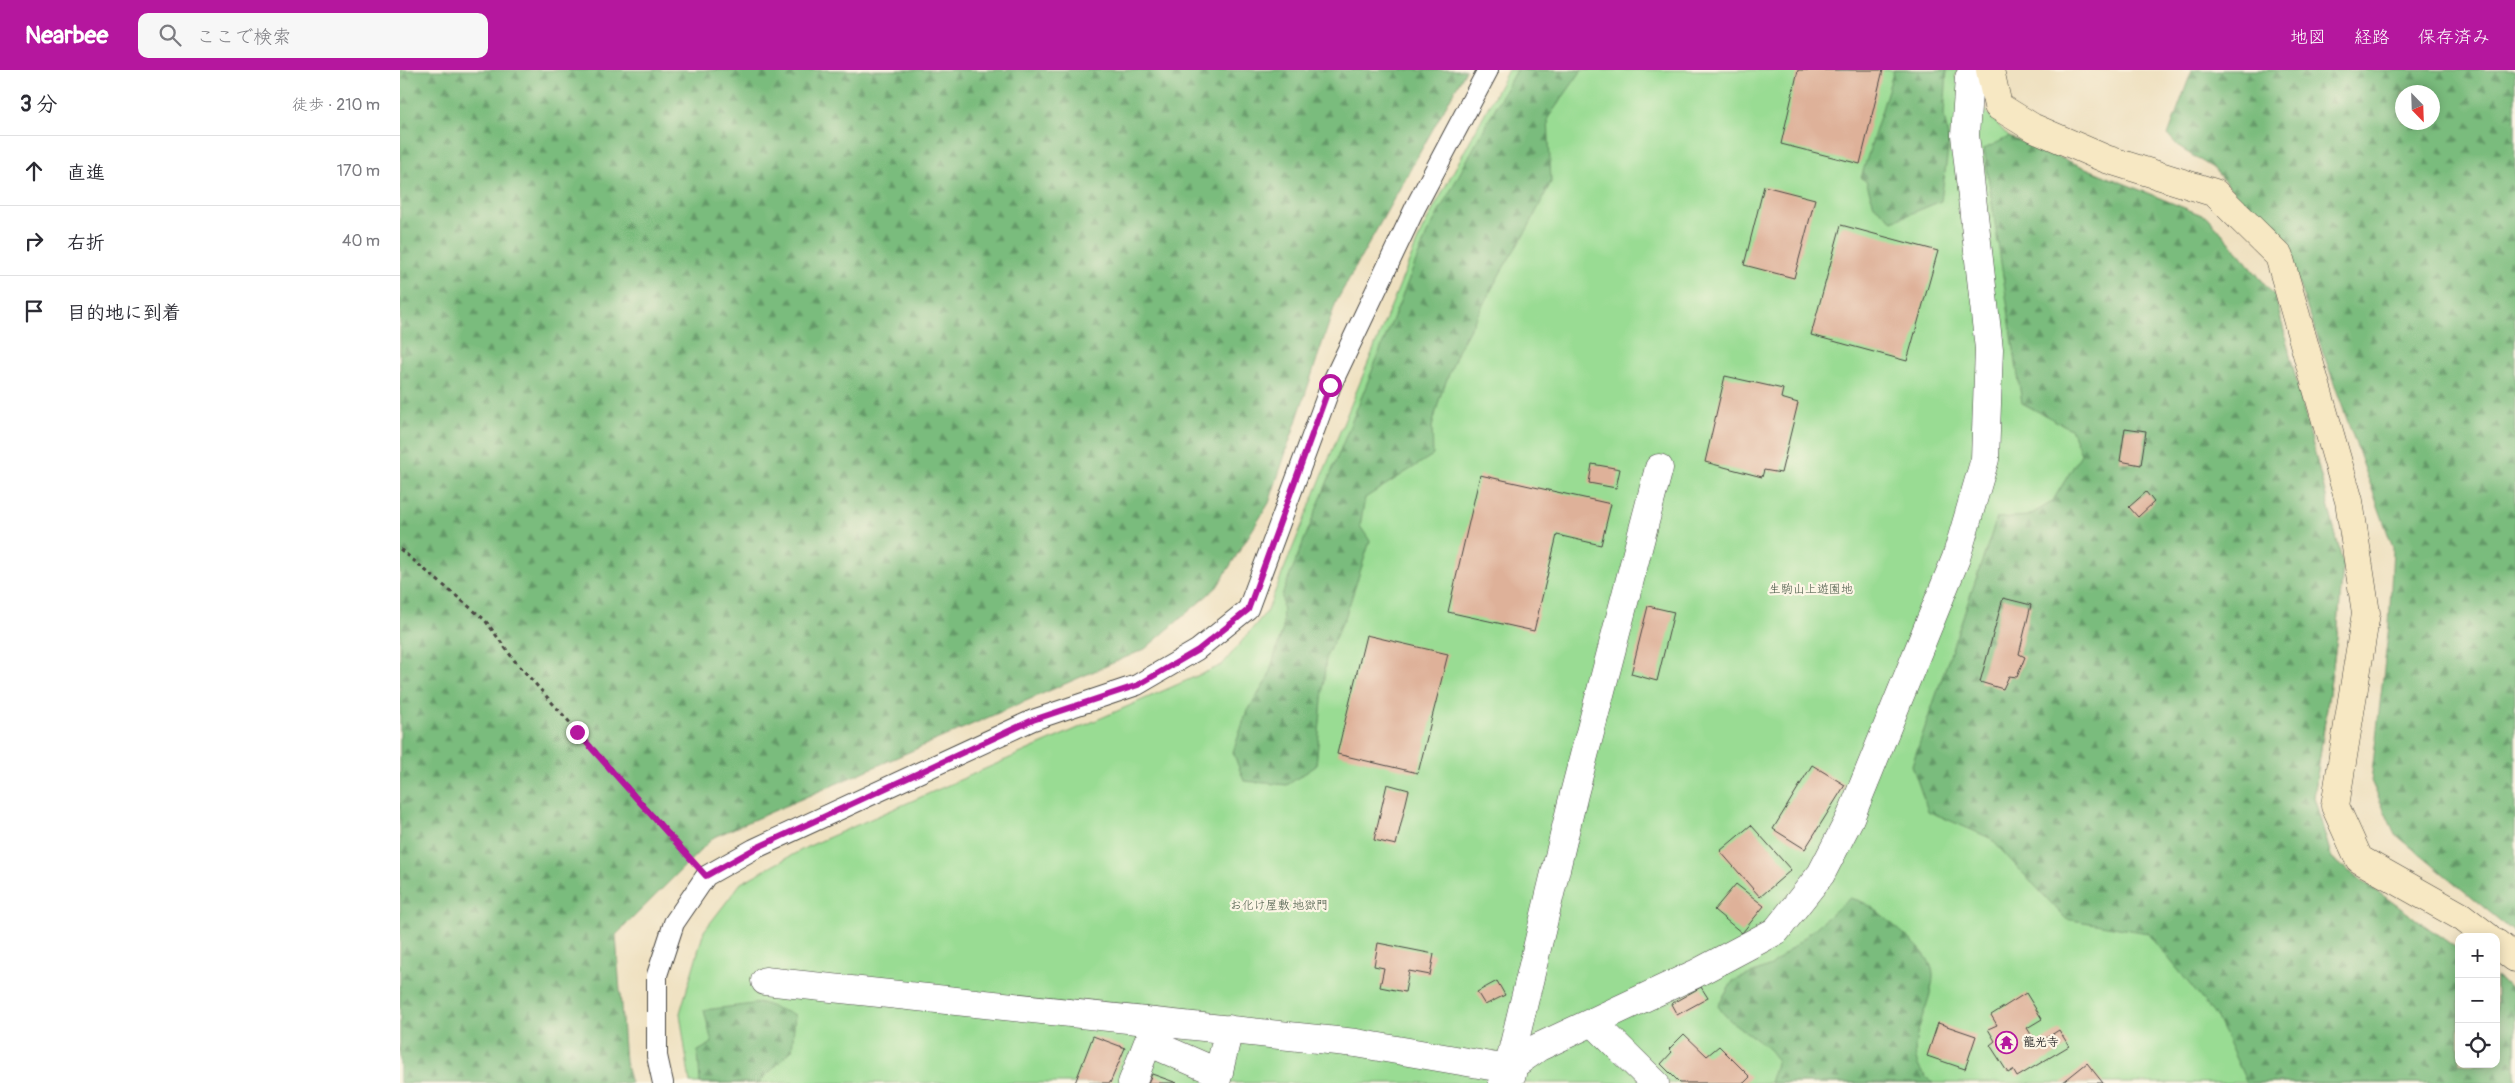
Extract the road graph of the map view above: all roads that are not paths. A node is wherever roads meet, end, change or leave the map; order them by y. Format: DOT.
graph roads {
  1 [pos="1488,70"];
  2 [pos="1975,70"];
  3 [pos="1990,70"];
  4 [pos="1659,468"];
  5 [pos="2483,933"];
  6 [pos="2500,946"];
  7 [pos="2515,958"];
  8 [pos="765,981"];
  9 [pos="1594,1023"];
  10 [pos="1229,1029"];
  11 [pos="1217,1078"];
  12 [pos="1510,1078"];
  13 [pos="663,1083"];
  14 [pos="1132,1083"];
  15 [pos="1655,1083"];
  1 -- 13 [label="lane"];
  2 -- 9 [label="street"];
  3 -- 5 [label="street"];
  4 -- 12 [label="street"];
  6 -- 7 [label="street"];
  8 -- 10 [label="street"];
  9 -- 12 [label="street"];
  9 -- 15 [label="street"];
  10 -- 11 [label="street"];
  10 -- 12 [label="street"];
  11 -- 14 [label="street"];
}
